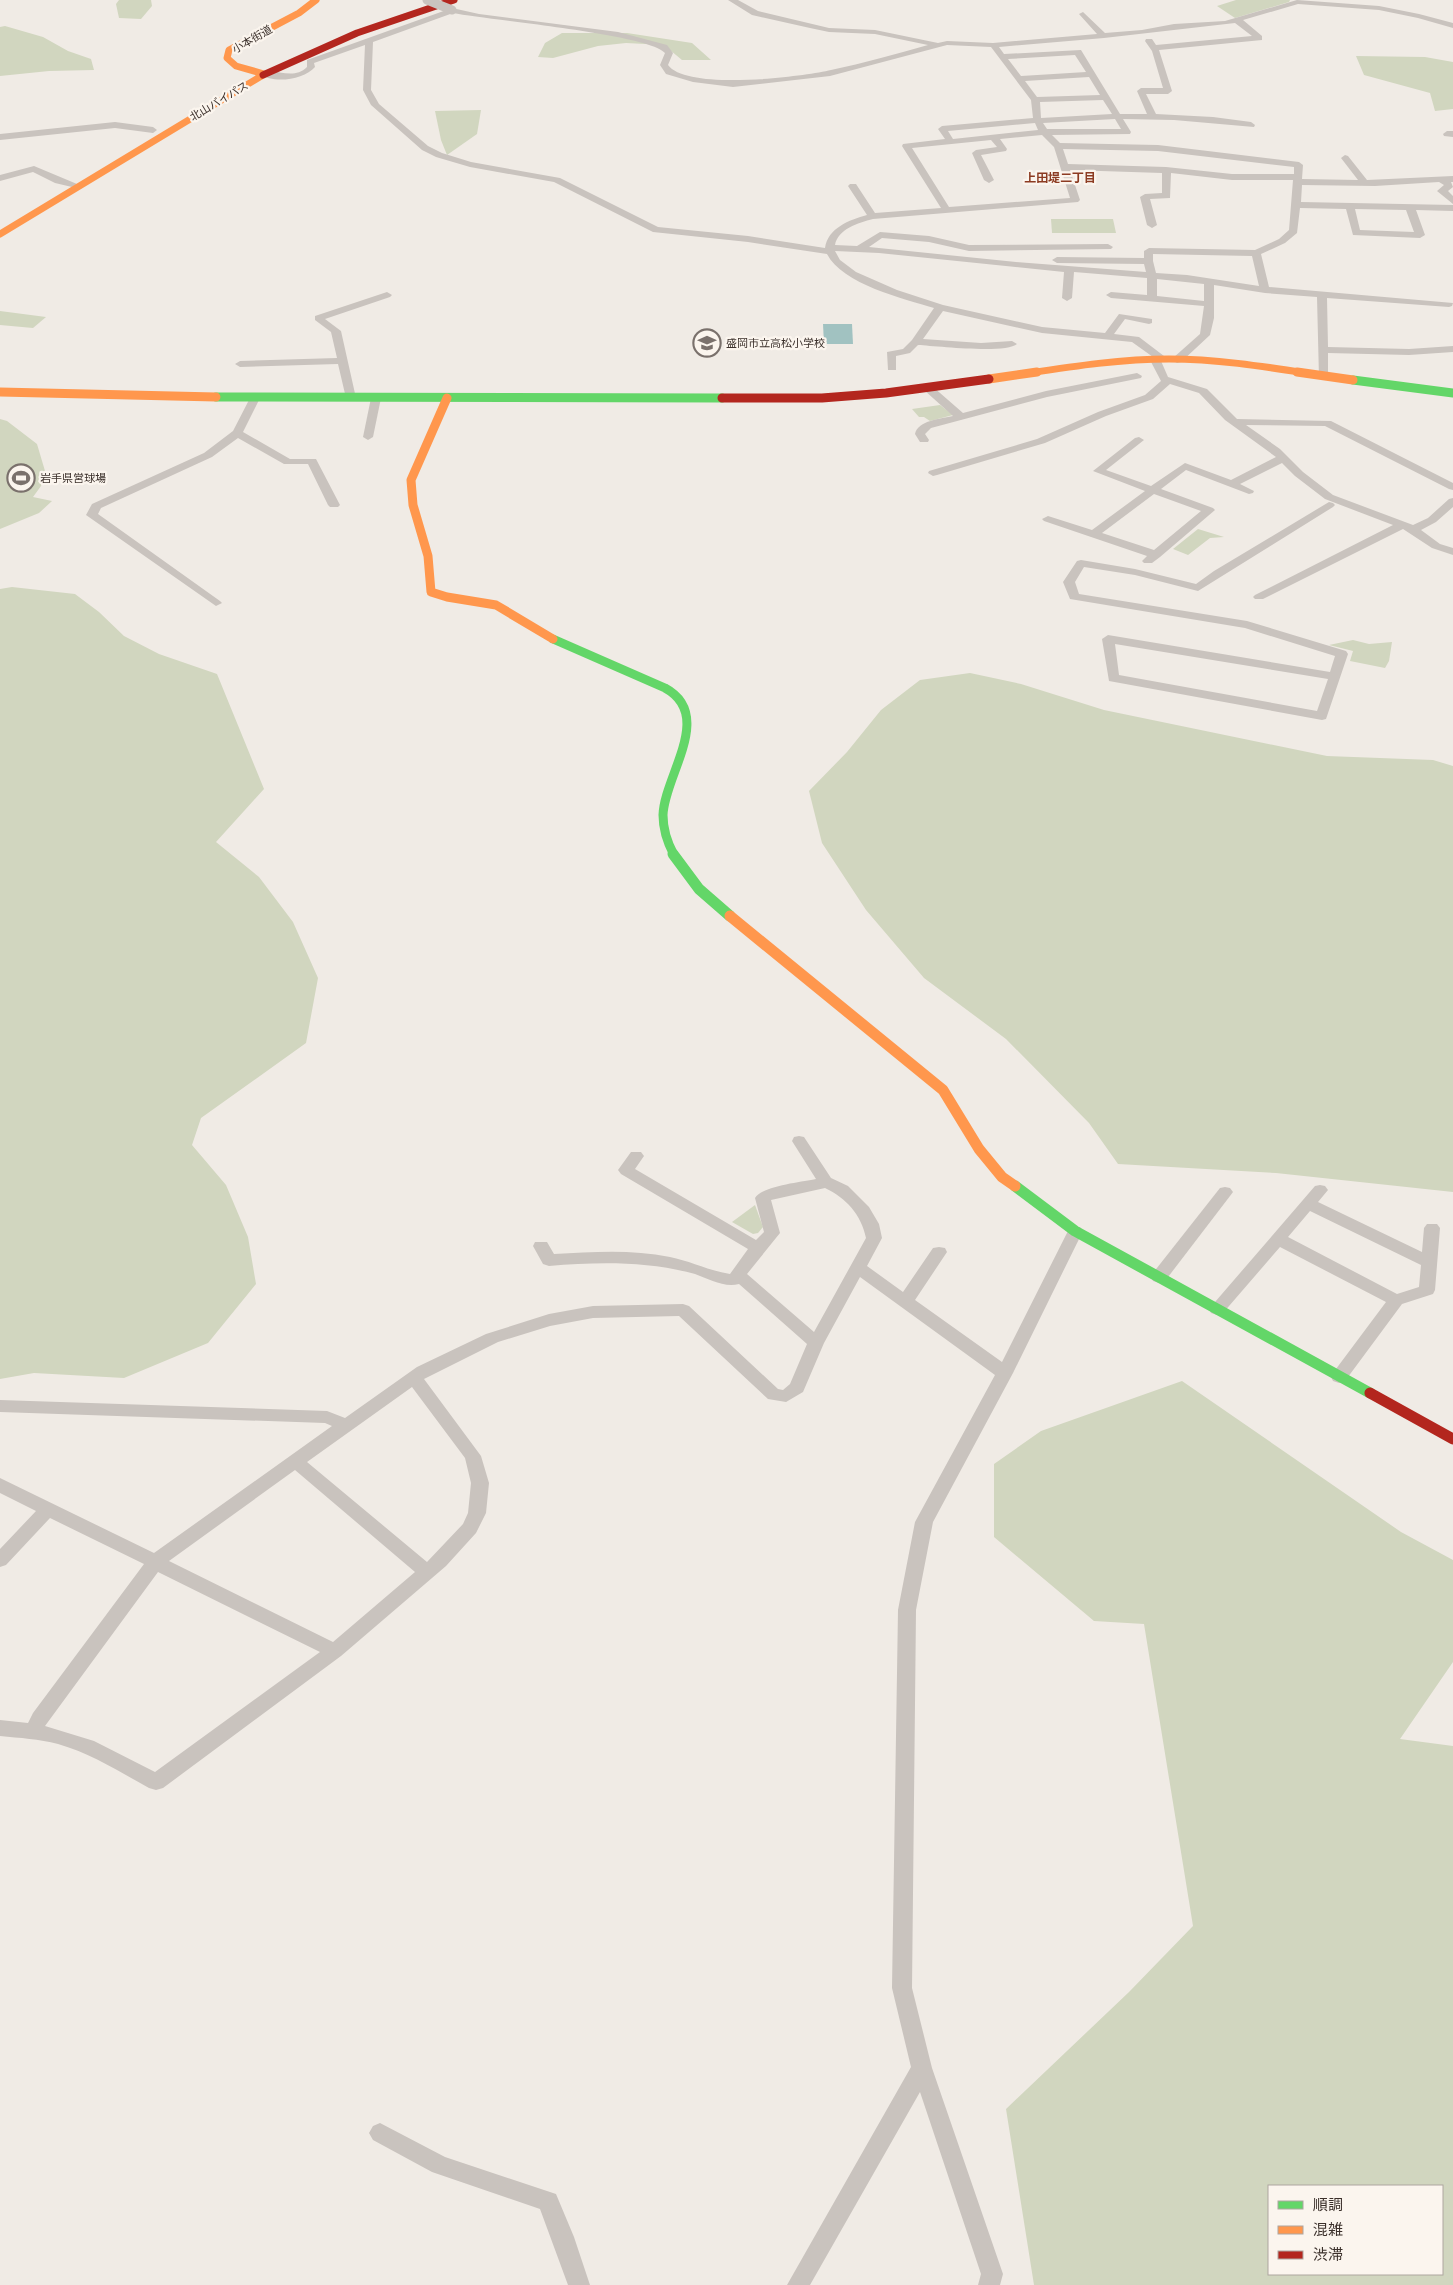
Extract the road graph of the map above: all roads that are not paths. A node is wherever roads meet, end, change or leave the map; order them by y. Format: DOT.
graph roads {
  1 [pos="316,0"];
  2 [pos="426,0"];
  3 [pos="732,0"];
  4 [pos="1296,1"];
  5 [pos="453,5"];
  6 [pos="1083,14"];
  7 [pos="1237,20"];
  8 [pos="1453,26"];
  9 [pos="1142,32"];
  10 [pos="1104,36"];
  11 [pos="369,40"];
  12 [pos="993,45"];
  13 [pos="940,46"];
  14 [pos="1154,48"];
  15 [pos="1003,57"];
  16 [pos="259,73"];
  17 [pos="1092,74"];
  18 [pos="1021,80"];
  19 [pos="1106,97"];
  20 [pos="1035,100"];
  21 [pos="1118,117"];
  22 [pos="1153,117"];
  23 [pos="1037,120"];
  24 [pos="1251,125"];
  25 [pos="153,130"];
  26 [pos="1044,132"];
  27 [pos="0,137"];
  28 [pos="994,138"];
  29 [pos="950,142"];
  30 [pos="1058,146"];
  31 [pos="1345,158"];
  32 [pos="1064,167"];
  33 [pos="1166,170"];
  34 [pos="0,178"];
  35 [pos="1298,179"];
  36 [pos="1453,179"];
  37 [pos="988,180"];
  38 [pos="1441,180"];
  39 [pos="1365,183"];
  40 [pos="72,184"];
  41 [pos="853,186"];
  42 [pos="1453,200"];
  43 [pos="1296,206"];
  44 [pos="1350,207"];
  45 [pos="1410,207"];
  46 [pos="1453,208"];
  47 [pos="946,209"];
  48 [pos="872,216"];
  49 [pos="1152,225"];
  50 [pos="0,226"];
  51 [pos="0,234"];
  52 [pos="1108,247"];
  53 [pos="1046,248"];
  54 [pos="859,249"];
  55 [pos="1256,253"];
  56 [pos="1148,261"];
  57 [pos="1047,264"];
  58 [pos="1069,270"];
  59 [pos="1152,276"];
  60 [pos="1209,281"];
  61 [pos="1265,290"];
  62 [pos="387,295"];
  63 [pos="1111,295"];
  64 [pos="1322,295"];
  65 [pos="1067,298"];
  66 [pos="1152,299"];
  67 [pos="1452,301"];
  68 [pos="1209,304"];
  69 [pos="940,307"];
  70 [pos="1149,321"];
  71 [pos="1108,336"];
  72 [pos="916,342"];
  73 [pos="1012,344"];
  74 [pos="1453,349"];
  75 [pos="1323,350"];
  76 [pos="1157,359"];
  77 [pos="1178,360"];
  78 [pos="343,361"];
  79 [pos="240,364"];
  80 [pos="892,368"];
  81 [pos="1137,376"];
  82 [pos="1323,376"];
  83 [pos="1168,380"];
  84 [pos="928,388"];
  85 [pos="0,392"];
  86 [pos="1453,393"];
  87 [pos="256,398"];
  88 [pos="351,398"];
  89 [pos="376,398"];
  90 [pos="447,398"];
  91 [pos="961,417"];
  92 [pos="1236,422"];
  93 [pos="237,433"];
  94 [pos="368,436"];
  95 [pos="924,440"];
  96 [pos="1139,440"];
  97 [pos="1281,458"];
  98 [pos="933,473"];
  99 [pos="1231,484"];
  100 [pos="1453,487"];
  101 [pos="1153,490"];
  102 [pos="1249,491"];
  103 [pos="1453,501"];
  104 [pos="1329,504"];
  105 [pos="334,506"];
  106 [pos="1048,519"];
  107 [pos="1400,526"];
  108 [pos="1413,529"];
  109 [pos="1094,534"];
  110 [pos="1453,552"];
  111 [pos="1156,555"];
  112 [pos="1135,572"];
  113 [pos="1259,597"];
  114 [pos="216,603"];
  115 [pos="1334,676"];
  116 [pos="799,1140"];
  117 [pos="636,1156"];
  118 [pos="826,1182"];
  119 [pos="1320,1190"];
  120 [pos="1225,1192"];
  121 [pos="1308,1204"];
  122 [pos="1432,1228"];
  123 [pos="1076,1231"];
  124 [pos="1278,1239"];
  125 [pos="540,1246"];
  126 [pos="758,1248"];
  127 [pos="939,1252"];
  128 [pos="1429,1262"];
  129 [pos="859,1268"];
  130 [pos="739,1276"];
  131 [pos="1160,1278"];
  132 [pos="906,1300"];
  133 [pos="1396,1300"];
  134 [pos="1217,1309"];
  135 [pos="816,1343"];
  136 [pos="1005,1373"];
  137 [pos="413,1377"];
  138 [pos="1339,1377"];
  139 [pos="0,1406"];
  140 [pos="346,1425"];
  141 [pos="1453,1439"];
  142 [pos="295,1461"];
  143 [pos="0,1485"];
  144 [pos="48,1510"];
  145 [pos="0,1560"];
  146 [pos="158,1562"];
  147 [pos="427,1572"];
  148 [pos="335,1651"];
  149 [pos="0,1728"];
  150 [pos="33,1732"];
  151 [pos="922,2068"];
  152 [pos="380,2133"];
  153 [pos="579,2285"];
  154 [pos="798,2285"];
  155 [pos="989,2285"];
  1 -- 16 [label="main road, 小本街道"];
  2 -- 5 [label="street, bridge"];
  2 -- 16 [label="main road, 北山バイパス"];
  3 -- 13 [label="street"];
  4 -- 7 [label="street"];
  4 -- 8 [label="street"];
  5 -- 11 [label="street"];
  5 -- 13 [label="street"];
  5 -- 16 [label="main road, 北山バイパス"];
  6 -- 10 [label="street"];
  7 -- 9 [label="street"];
  7 -- 14 [label="street"];
  9 -- 10 [label="street"];
  9 -- 14 [label="street"];
  10 -- 12 [label="street"];
  11 -- 16 [label="street"];
  11 -- 69 [label="street"];
  12 -- 13 [label="street"];
  12 -- 15 [label="street"];
  14 -- 22 [label="street"];
  15 -- 17 [label="street"];
  15 -- 18 [label="street"];
  16 -- 25 [label="main road, 北山バイパス"];
  16 -- 51 [label="main road, 北山バイパス"];
  17 -- 18 [label="street"];
  17 -- 19 [label="street"];
  18 -- 20 [label="street"];
  19 -- 20 [label="street"];
  19 -- 21 [label="street"];
  20 -- 23 [label="street"];
  21 -- 22 [label="street"];
  21 -- 23 [label="street"];
  21 -- 26 [label="street"];
  22 -- 24 [label="street"];
  23 -- 26 [label="street"];
  23 -- 29 [label="street"];
  25 -- 27 [label="street"];
  25 -- 40 [label="main road, 北山バイパス"];
  26 -- 28 [label="street"];
  26 -- 30 [label="street"];
  28 -- 29 [label="street"];
  28 -- 37 [label="street"];
  29 -- 47 [label="street"];
  30 -- 32 [label="street"];
  30 -- 35 [label="street"];
  31 -- 39 [label="street"];
  32 -- 33 [label="street"];
  32 -- 47 [label="street"];
  33 -- 35 [label="street"];
  33 -- 49 [label="street"];
  34 -- 40 [label="street"];
  35 -- 39 [label="street"];
  35 -- 43 [label="street"];
  36 -- 38 [label="street"];
  38 -- 39 [label="street"];
  38 -- 42 [label="street"];
  40 -- 50 [label="main road, 北山バイパス"];
  41 -- 48 [label="street"];
  43 -- 44 [label="street"];
  43 -- 55 [label="street"];
  44 -- 45 [label="street"];
  44 -- 45 [label="street"];
  45 -- 46 [label="street"];
  47 -- 48 [label="street"];
  48 -- 54 [label="street"];
  52 -- 53 [label="street"];
  53 -- 54 [label="street"];
  53 -- 57 [label="street"];
  54 -- 57 [label="street"];
  55 -- 56 [label="street"];
  55 -- 61 [label="street"];
  56 -- 57 [label="street"];
  56 -- 59 [label="street"];
  57 -- 58 [label="street"];
  58 -- 59 [label="street"];
  58 -- 65 [label="street"];
  59 -- 60 [label="street"];
  59 -- 66 [label="street"];
  60 -- 61 [label="street"];
  60 -- 68 [label="street"];
  61 -- 64 [label="street"];
  62 -- 78 [label="street"];
  63 -- 66 [label="street"];
  64 -- 67 [label="street"];
  64 -- 75 [label="street"];
  66 -- 68 [label="street"];
  68 -- 77 [label="street"];
  69 -- 71 [label="street"];
  69 -- 72 [label="street"];
  70 -- 71 [label="street"];
  71 -- 76 [label="street"];
  72 -- 73 [label="street"];
  72 -- 80 [label="street"];
  74 -- 75 [label="street"];
  75 -- 82 [label="street"];
  76 -- 77 [label="main road"];
  76 -- 83 [label="street"];
  76 -- 84 [label="main road"];
  77 -- 82 [label="main road"];
  78 -- 79 [label="street"];
  78 -- 88 [label="street"];
  81 -- 91 [label="street"];
  82 -- 86 [label="main road"];
  83 -- 92 [label="street"];
  83 -- 98 [label="street"];
  84 -- 90 [label="main road"];
  84 -- 91 [label="street"];
  85 -- 87 [label="main road"];
  87 -- 88 [label="main road"];
  87 -- 93 [label="street"];
  88 -- 89 [label="main road"];
  89 -- 90 [label="main road"];
  89 -- 94 [label="street"];
  90 -- 123 [label="main road"];
  91 -- 95 [label="street"];
  92 -- 97 [label="street"];
  92 -- 100 [label="street"];
  93 -- 105 [label="street"];
  93 -- 114 [label="street"];
  96 -- 101 [label="street"];
  97 -- 99 [label="street"];
  97 -- 107 [label="street"];
  99 -- 101 [label="street"];
  99 -- 102 [label="street"];
  101 -- 109 [label="street"];
  101 -- 111 [label="street"];
  103 -- 108 [label="street"];
  104 -- 112 [label="street"];
  106 -- 109 [label="street"];
  107 -- 108 [label="street"];
  107 -- 113 [label="street"];
  108 -- 110 [label="street"];
  109 -- 111 [label="street"];
  111 -- 112 [label="street"];
  112 -- 115 [label="street"];
  115 -- 115 [label="street"];
  116 -- 118 [label="street"];
  117 -- 126 [label="street"];
  118 -- 126 [label="street"];
  118 -- 129 [label="street"];
  119 -- 121 [label="street"];
  120 -- 131 [label="street"];
  121 -- 124 [label="street"];
  121 -- 128 [label="street"];
  122 -- 128 [label="street"];
  123 -- 131 [label="main road"];
  123 -- 136 [label="street"];
  124 -- 133 [label="street"];
  124 -- 134 [label="street"];
  125 -- 130 [label="street"];
  126 -- 130 [label="street"];
  127 -- 132 [label="street"];
  128 -- 133 [label="street"];
  129 -- 132 [label="street"];
  129 -- 135 [label="street"];
  130 -- 135 [label="street"];
  131 -- 134 [label="main road"];
  132 -- 136 [label="street"];
  133 -- 138 [label="street"];
  134 -- 138 [label="main road"];
  135 -- 137 [label="street"];
  136 -- 151 [label="street"];
  137 -- 140 [label="street"];
  137 -- 147 [label="street"];
  138 -- 141 [label="main road"];
  139 -- 140 [label="street"];
  140 -- 142 [label="street"];
  142 -- 146 [label="street"];
  142 -- 147 [label="street"];
  143 -- 144 [label="street"];
  144 -- 145 [label="street"];
  144 -- 146 [label="street"];
  146 -- 148 [label="street"];
  146 -- 150 [label="street"];
  147 -- 148 [label="street"];
  148 -- 150 [label="street"];
  149 -- 150 [label="street"];
  151 -- 154 [label="street"];
  151 -- 155 [label="street"];
  152 -- 153 [label="street"];
}
